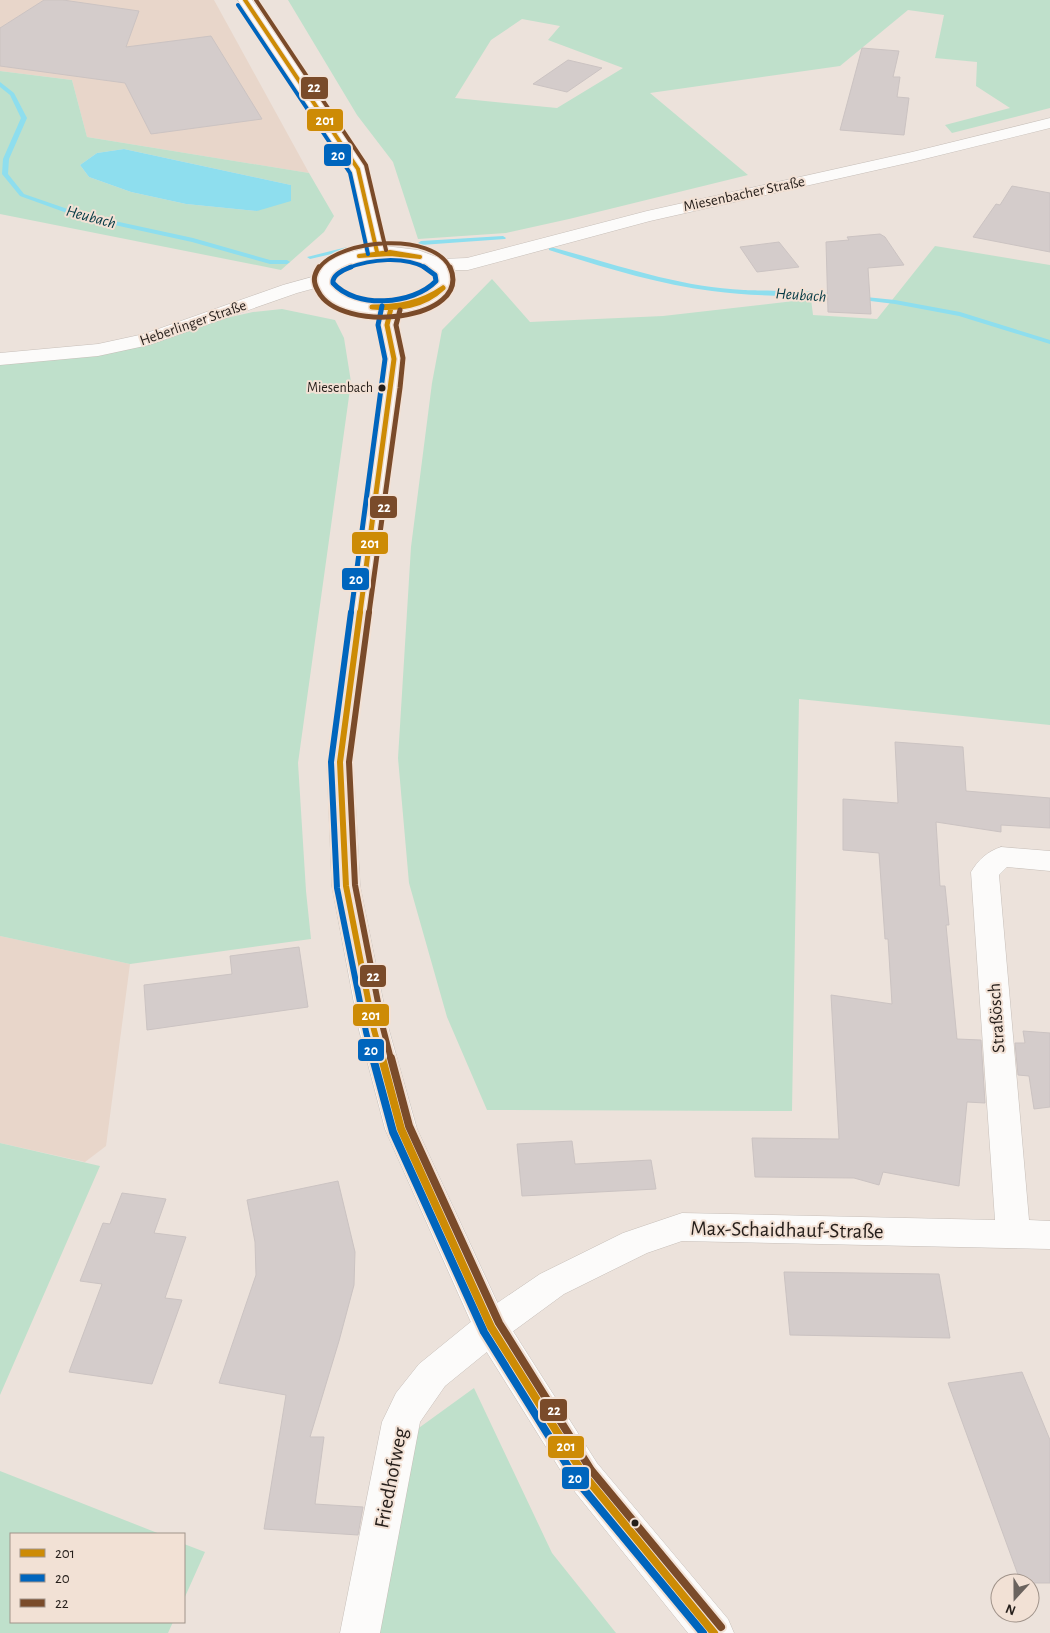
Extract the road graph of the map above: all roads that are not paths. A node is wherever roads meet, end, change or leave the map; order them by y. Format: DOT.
graph roads {
  1 [pos="247,4"];
  2 [pos="1050,123"];
  3 [pos="377,252"];
  4 [pos="438,265"];
  5 [pos="323,280"];
  6 [pos="391,308"];
  7 [pos="0,359"];
  8 [pos="1050,861"];
  9 [pos="1013,1235"];
  10 [pos="1050,1236"];
  11 [pos="491,1327"];
  12 [pos="360,1633"];
  13 [pos="714,1633"];
  1 -- 3 [label="main road"];
  2 -- 4 [label="main road, Miesenbacher Straße"];
  3 -- 4 [label="main road"];
  3 -- 5 [label="main road"];
  4 -- 6 [label="main road"];
  5 -- 6 [label="main road"];
  5 -- 7 [label="main road, Heberlinger Straße"];
  6 -- 11 [label="main road"];
  8 -- 9 [label="main road, Straßösch"];
  9 -- 10 [label="main road, Max-Schaidhauf-Straße"];
  9 -- 11 [label="main road, Max-Schaidhauf-Straße"];
  11 -- 12 [label="main road, Friedhofweg"];
  11 -- 13 [label="main road"];
}
